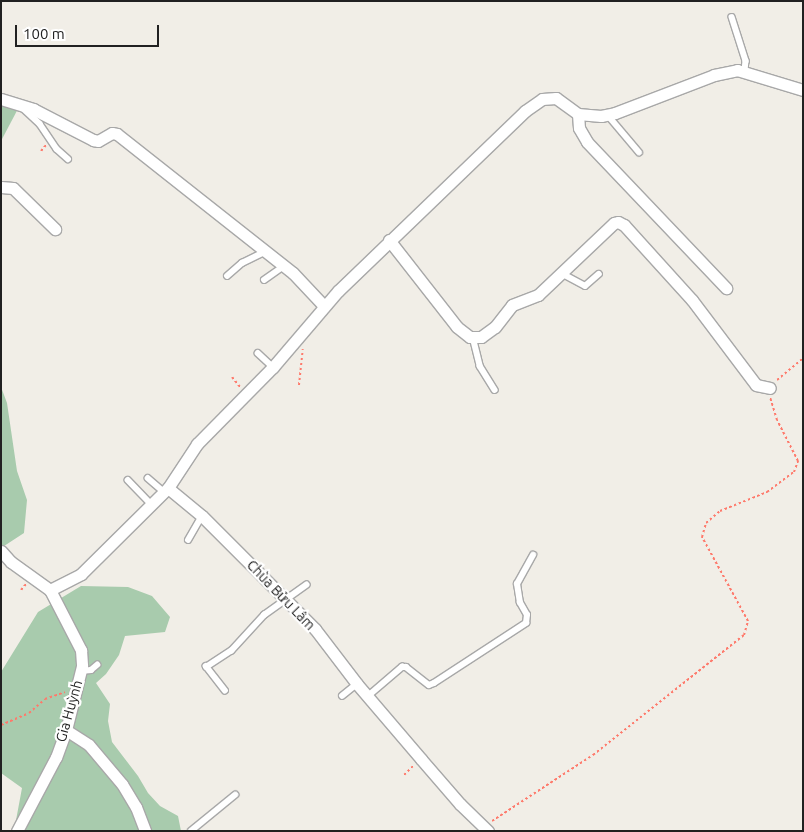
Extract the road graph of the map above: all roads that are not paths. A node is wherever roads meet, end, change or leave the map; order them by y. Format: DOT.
graph roads {
  1 [pos="732,17"];
  2 [pos="745,71"];
  3 [pos="803,90"];
  4 [pos="1,99"];
  5 [pos="20,105"];
  6 [pos="578,114"];
  7 [pos="608,114"];
  8 [pos="639,152"];
  9 [pos="68,159"];
  10 [pos="1,188"];
  11 [pos="54,229"];
  12 [pos="389,240"];
  13 [pos="265,252"];
  14 [pos="284,266"];
  15 [pos="561,273"];
  16 [pos="599,274"];
  17 [pos="227,276"];
  18 [pos="264,280"];
  19 [pos="726,288"];
  20 [pos="324,306"];
  21 [pos="473,337"];
  22 [pos="258,353"];
  23 [pos="272,367"];
  24 [pos="770,388"];
  25 [pos="495,390"];
  26 [pos="148,478"];
  27 [pos="128,480"];
  28 [pos="166,490"];
  29 [pos="152,505"];
  30 [pos="202,516"];
  31 [pos="188,540"];
  32 [pos="1,551"];
  33 [pos="533,555"];
  34 [pos="306,585"];
  35 [pos="50,590"];
  36 [pos="287,600"];
  37 [pos="97,665"];
  38 [pos="80,671"];
  39 [pos="357,684"];
  40 [pos="225,691"];
  41 [pos="342,696"];
  42 [pos="368,696"];
  43 [pos="66,730"];
  44 [pos="234,795"];
  45 [pos="481,828"];
  46 [pos="146,830"];
  47 [pos="17,831"];
  48 [pos="191,831"];
  1 -- 2 [label="lane"];
  2 -- 3 [label="street"];
  2 -- 7 [label="street"];
  4 -- 5 [label="street"];
  5 -- 9 [label="lane"];
  5 -- 13 [label="street"];
  6 -- 7 [label="street"];
  6 -- 12 [label="street"];
  6 -- 19 [label="street"];
  7 -- 8 [label="lane"];
  10 -- 11 [label="street"];
  12 -- 20 [label="street"];
  12 -- 21 [label="street"];
  13 -- 14 [label="street"];
  13 -- 17 [label="lane"];
  14 -- 18 [label="lane"];
  14 -- 20 [label="street"];
  15 -- 16 [label="lane"];
  15 -- 21 [label="street"];
  15 -- 24 [label="street"];
  20 -- 23 [label="street"];
  21 -- 25 [label="lane"];
  22 -- 23 [label="lane"];
  23 -- 28 [label="street"];
  26 -- 28 [label="lane"];
  27 -- 29 [label="lane"];
  28 -- 29 [label="street"];
  28 -- 30 [label="street, Chùa Bửu Lâm"];
  29 -- 35 [label="street"];
  30 -- 31 [label="lane"];
  30 -- 36 [label="street, Chùa Bửu Lâm"];
  32 -- 35 [label="street"];
  33 -- 42 [label="lane"];
  34 -- 36 [label="lane"];
  35 -- 38 [label="street, Gia Huỳnh"];
  36 -- 39 [label="street, Chùa Bửu Lâm"];
  36 -- 40 [label="lane"];
  37 -- 38 [label="lane"];
  38 -- 43 [label="street, Gia Huỳnh"];
  39 -- 41 [label="lane"];
  39 -- 42 [label="street, Chùa Bửu Lâm"];
  42 -- 45 [label="street, Chùa Bửu Lâm"];
  43 -- 46 [label="street"];
  43 -- 47 [label="street, Gia Huỳnh"];
  44 -- 48 [label="lane"];
}
